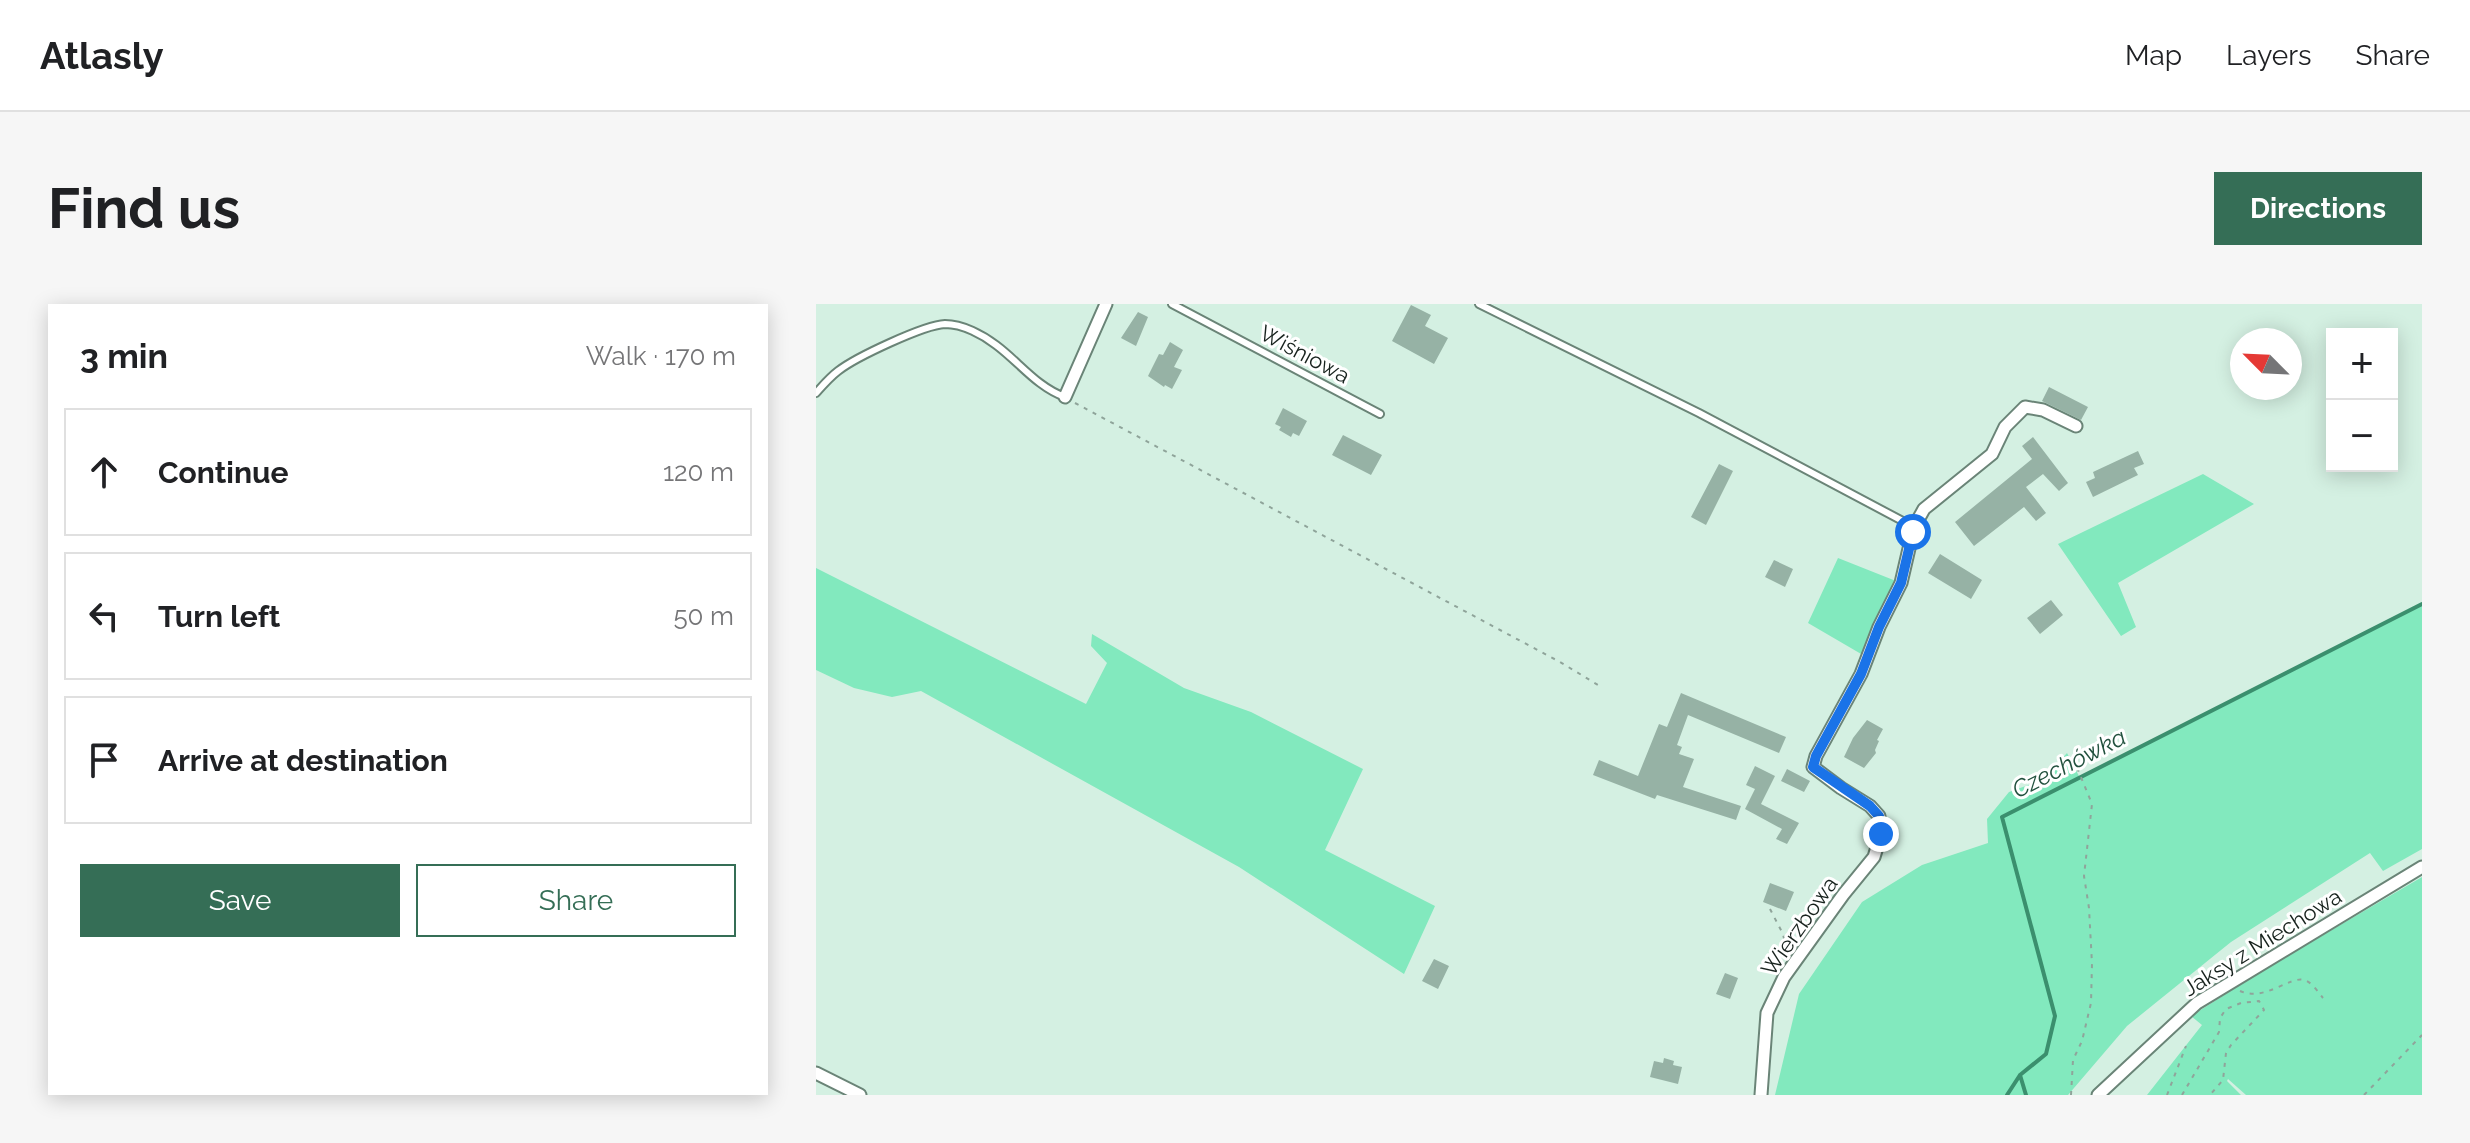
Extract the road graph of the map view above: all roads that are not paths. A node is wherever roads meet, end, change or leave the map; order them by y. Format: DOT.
graph roads {
  1 [pos="1106,304"];
  2 [pos="1172,304"];
  3 [pos="1479,304"];
  4 [pos="816,393"];
  5 [pos="1065,397"];
  6 [pos="1380,414"];
  7 [pos="2076,426"];
  8 [pos="1914,527"];
  9 [pos="2422,867"];
  10 [pos="816,1073"];
  11 [pos="860,1095"];
  12 [pos="1761,1095"];
  13 [pos="2098,1095"];
  1 -- 5 [label="street"];
  2 -- 6 [label="lane, Wiśniowa"];
  3 -- 8 [label="lane"];
  4 -- 5 [label="lane"];
  7 -- 8 [label="street"];
  8 -- 12 [label="street, Wierzbowa"];
  9 -- 13 [label="street, Jaksy z Miechowa"];
  10 -- 11 [label="street"];
}
